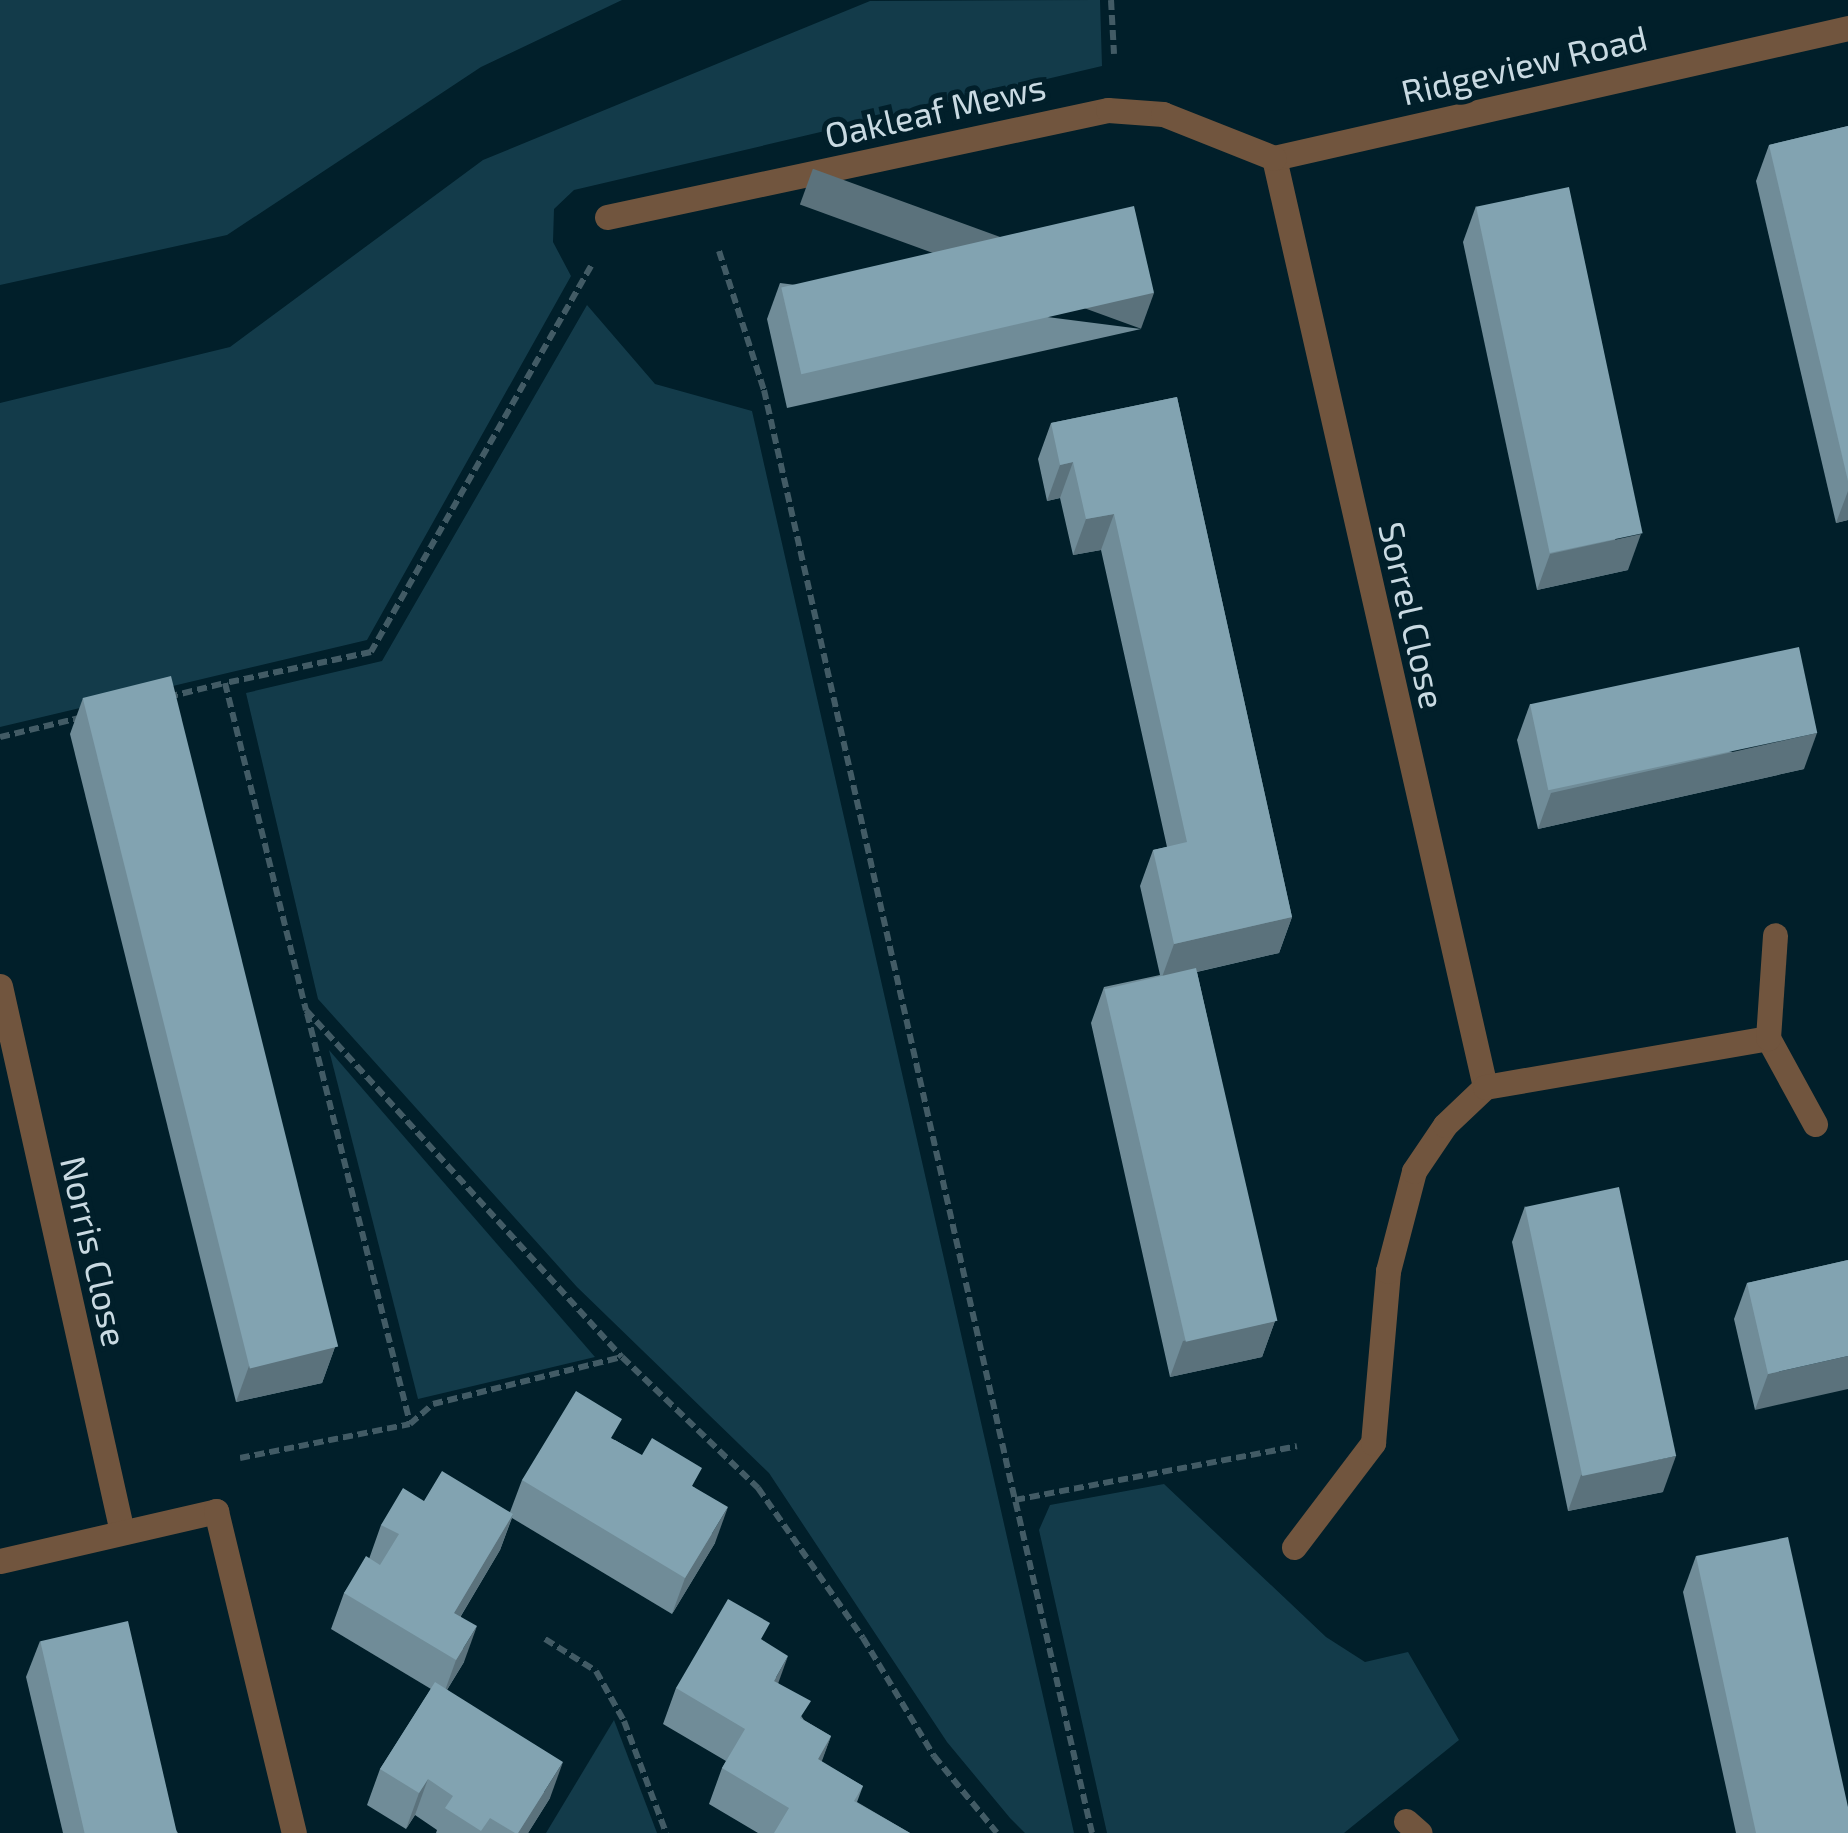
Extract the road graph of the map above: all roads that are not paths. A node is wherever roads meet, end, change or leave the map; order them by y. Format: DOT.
graph roads {
  1 [pos="1848,28"];
  2 [pos="1274,158"];
  3 [pos="607,217"];
  4 [pos="1774,935"];
  5 [pos="0,986"];
  6 [pos="1768,1038"];
  7 [pos="1485,1087"];
  8 [pos="1815,1124"];
  9 [pos="122,1532"];
  10 [pos="1294,1547"];
  11 [pos="0,1560"];
  12 [pos="294,1833"];
  1 -- 2 [label="street, Ridgeview Road"];
  2 -- 3 [label="street, Oakleaf Mews"];
  2 -- 7 [label="street, Sorrel Close"];
  4 -- 6 [label="street"];
  5 -- 9 [label="street, Norris Close"];
  6 -- 7 [label="street"];
  6 -- 8 [label="street"];
  7 -- 10 [label="street"];
  9 -- 11 [label="street"];
  9 -- 12 [label="street"];
}
